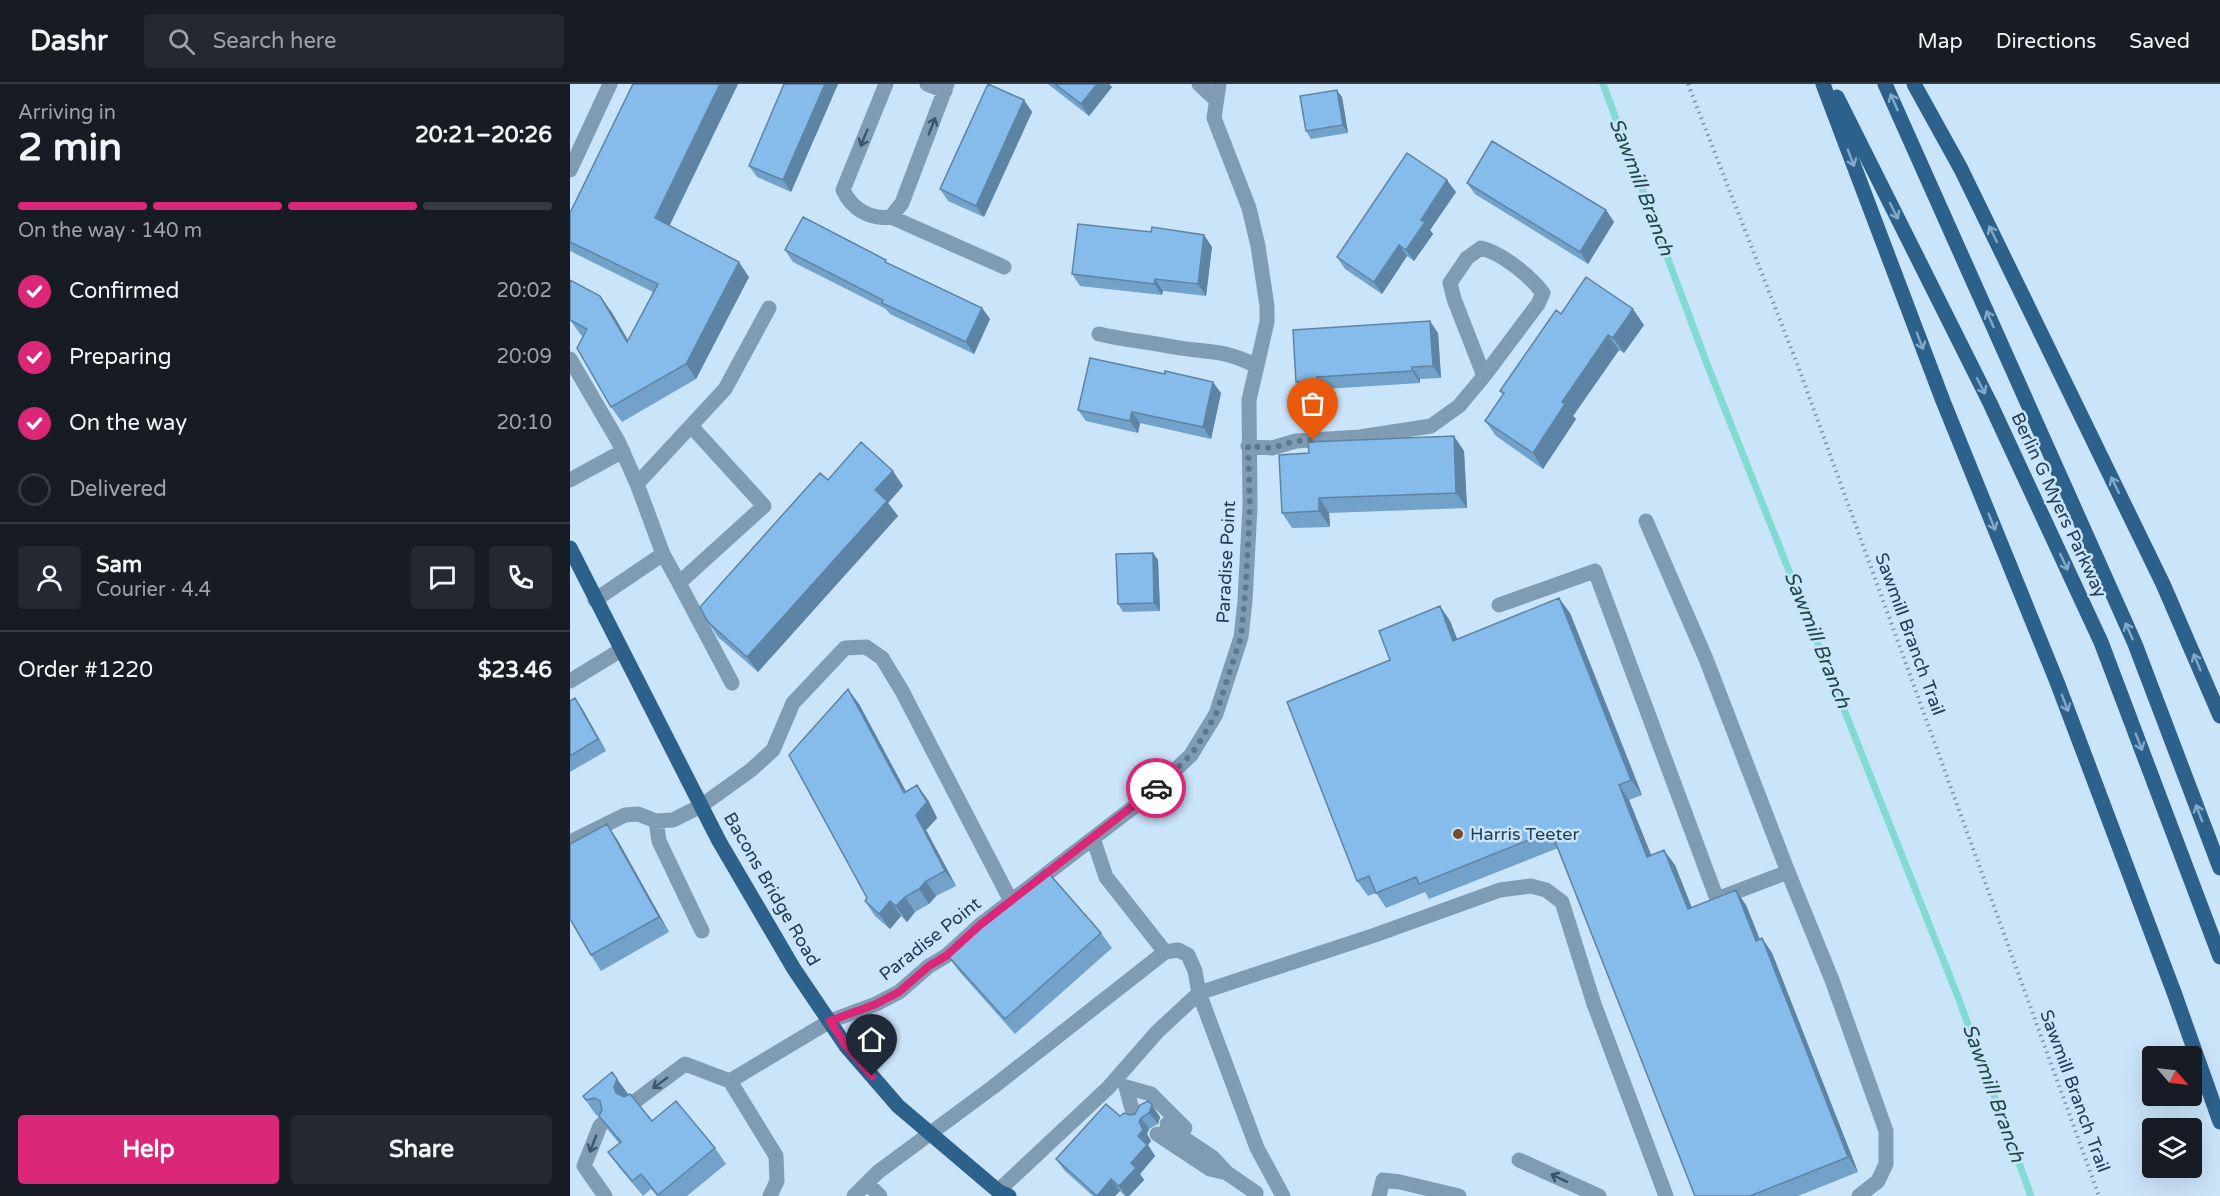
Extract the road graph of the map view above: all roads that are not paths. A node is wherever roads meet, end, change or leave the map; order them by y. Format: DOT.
graph roads {
  1 [pos="610,84"];
  2 [pos="886,84"];
  3 [pos="927,84"];
  4 [pos="1200,84"];
  5 [pos="1219,84"];
  6 [pos="1822,84"];
  7 [pos="1830,84"];
  8 [pos="1886,84"];
  9 [pos="1914,84"];
  10 [pos="946,87"];
  11 [pos="1216,100"];
  12 [pos="570,170"];
  13 [pos="891,217"];
  14 [pos="1004,267"];
  15 [pos="769,308"];
  16 [pos="1099,334"];
  17 [pos="570,359"];
  18 [pos="1256,366"];
  19 [pos="1484,376"];
  20 [pos="691,426"];
  21 [pos="1248,446"];
  22 [pos="623,451"];
  23 [pos="570,480"];
  24 [pos="637,484"];
  25 [pos="1646,521"];
  26 [pos="570,548"];
  27 [pos="663,554"];
  28 [pos="680,583"];
  29 [pos="595,600"];
  30 [pos="1499,605"];
  31 [pos="621,650"];
  32 [pos="570,681"];
  33 [pos="732,683"];
  34 [pos="2220,716"];
  35 [pos="701,806"];
  36 [pos="656,821"];
  37 [pos="1093,838"];
  38 [pos="570,842"];
  39 [pos="2220,868"];
  40 [pos="1788,872"];
  41 [pos="1011,901"];
  42 [pos="702,931"];
  43 [pos="1164,952"];
  44 [pos="2220,957"];
  45 [pos="1199,993"];
  46 [pos="830,1021"];
  47 [pos="730,1081"];
  48 [pos="1121,1083"];
  49 [pos="634,1102"];
  50 [pos="1143,1112"];
  51 [pos="2220,1122"];
  52 [pos="603,1124"];
  53 [pos="931,1134"];
  54 [pos="1199,1148"];
  55 [pos="1519,1160"];
  56 [pos="1227,1173"];
  57 [pos="1274,1181"];
  58 [pos="867,1184"];
  59 [pos="1003,1194"];
  60 [pos="1256,1194"];
  61 [pos="605,1196"];
  62 [pos="770,1196"];
  63 [pos="854,1196"];
  64 [pos="880,1196"];
  65 [pos="1283,1196"];
  66 [pos="1379,1196"];
  67 [pos="1459,1196"];
  68 [pos="1599,1196"];
  69 [pos="1666,1196"];
  70 [pos="1859,1196"];
  1 -- 12 [label="street"];
  2 -- 13 [label="street, one-way"];
  3 -- 10 [label="street"];
  4 -- 11 [label="street"];
  5 -- 11 [label="street, Paradise Point"];
  6 -- 51 [label="main road, one-way"];
  7 -- 44 [label="main road, Berlin G Myers Parkway, one-way"];
  39 -- 8 [label="main road, Berlin G Myers Parkway, one-way"];
  34 -- 9 [label="main road, one-way"];
  13 -- 10 [label="street, one-way"];
  11 -- 18 [label="street, Paradise Point"];
  13 -- 14 [label="street"];
  15 -- 20 [label="street"];
  16 -- 18 [label="street"];
  17 -- 22 [label="street"];
  18 -- 21 [label="street, Paradise Point"];
  19 -- 19 [label="street"];
  19 -- 21 [label="street"];
  20 -- 24 [label="street"];
  20 -- 28 [label="street"];
  21 -- 37 [label="street, Paradise Point"];
  22 -- 23 [label="street"];
  22 -- 24 [label="street"];
  24 -- 27 [label="street"];
  25 -- 40 [label="street"];
  26 -- 29 [label="main road, Bacons Bridge Road"];
  27 -- 28 [label="street"];
  27 -- 29 [label="street"];
  28 -- 33 [label="street"];
  29 -- 31 [label="main road, Bacons Bridge Road"];
  30 -- 40 [label="street"];
  31 -- 32 [label="street"];
  31 -- 35 [label="main road, Bacons Bridge Road"];
  35 -- 36 [label="street"];
  35 -- 41 [label="street"];
  35 -- 46 [label="main road, Bacons Bridge Road"];
  36 -- 38 [label="street"];
  36 -- 42 [label="street"];
  37 -- 41 [label="street, Paradise Point"];
  37 -- 43 [label="street"];
  40 -- 70 [label="street"];
  41 -- 46 [label="street, Paradise Point"];
  43 -- 45 [label="street"];
  43 -- 53 [label="street"];
  45 -- 48 [label="street"];
  45 -- 57 [label="street"];
  45 -- 69 [label="street"];
  46 -- 47 [label="street, Paradise Point"];
  46 -- 53 [label="main road, Bacons Bridge Road"];
  47 -- 49 [label="street, one-way"];
  47 -- 62 [label="street"];
  48 -- 50 [label="street"];
  48 -- 54 [label="street"];
  48 -- 59 [label="street"];
  52 -- 61 [label="street, one-way"];
  53 -- 58 [label="street"];
  53 -- 59 [label="main road, Bacons Bridge Road"];
  54 -- 56 [label="street"];
  54 -- 56 [label="street"];
  68 -- 55 [label="street, one-way"];
  56 -- 60 [label="street"];
  57 -- 60 [label="street"];
  57 -- 65 [label="street"];
  58 -- 63 [label="street"];
  58 -- 64 [label="street"];
  66 -- 67 [label="street"];
}
